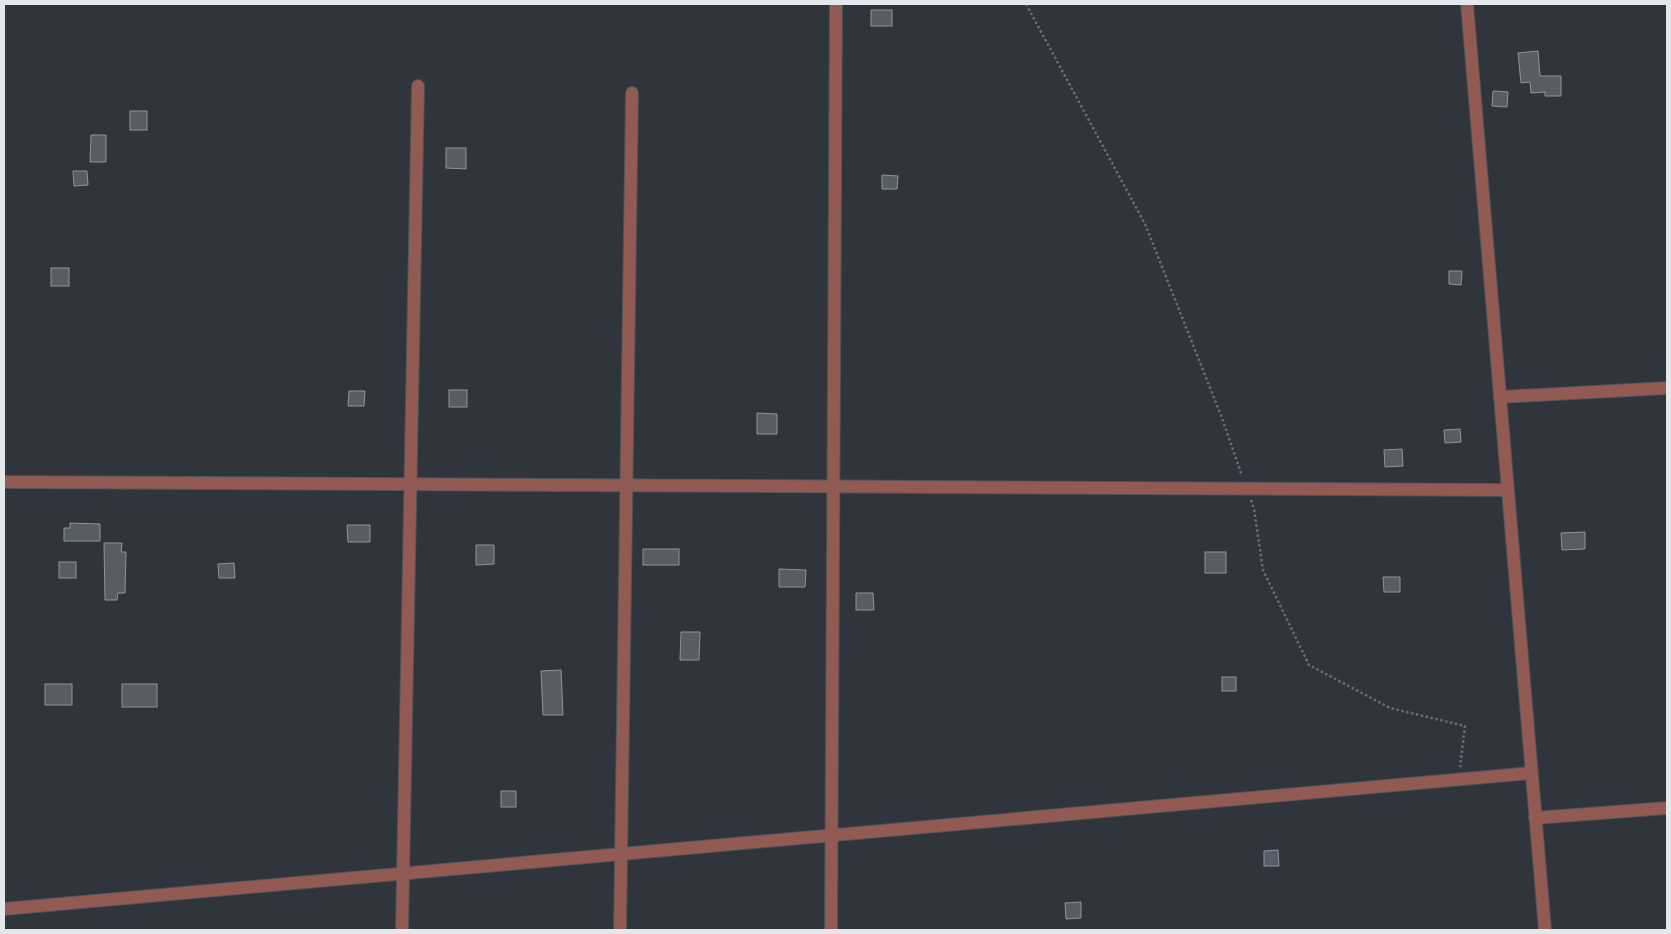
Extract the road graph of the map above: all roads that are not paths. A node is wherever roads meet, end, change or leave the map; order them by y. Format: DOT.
graph roads {
  1 [pos="836,4"];
  2 [pos="1467,4"];
  3 [pos="418,86"];
  4 [pos="632,93"];
  5 [pos="1667,388"];
  6 [pos="1500,397"];
  7 [pos="4,482"];
  8 [pos="410,484"];
  9 [pos="626,485"];
  10 [pos="833,486"];
  11 [pos="1507,490"];
  12 [pos="1531,773"];
  13 [pos="1667,808"];
  14 [pos="1535,818"];
  15 [pos="831,835"];
  16 [pos="621,854"];
  17 [pos="403,874"];
  18 [pos="4,909"];
  19 [pos="402,930"];
  20 [pos="620,930"];
  21 [pos="831,930"];
  22 [pos="1545,930"];
  1 -- 10 [label="street"];
  2 -- 6 [label="street"];
  3 -- 8 [label="street"];
  4 -- 9 [label="street"];
  5 -- 6 [label="street"];
  6 -- 11 [label="street"];
  7 -- 8 [label="street"];
  8 -- 9 [label="street"];
  8 -- 17 [label="street"];
  9 -- 10 [label="street"];
  9 -- 16 [label="street"];
  10 -- 11 [label="street"];
  10 -- 15 [label="street"];
  11 -- 12 [label="street"];
  12 -- 14 [label="street"];
  12 -- 15 [label="street"];
  13 -- 14 [label="street"];
  14 -- 22 [label="street"];
  15 -- 16 [label="street"];
  15 -- 21 [label="street"];
  16 -- 17 [label="street"];
  16 -- 20 [label="street"];
  17 -- 18 [label="street"];
  17 -- 19 [label="street"];
}
